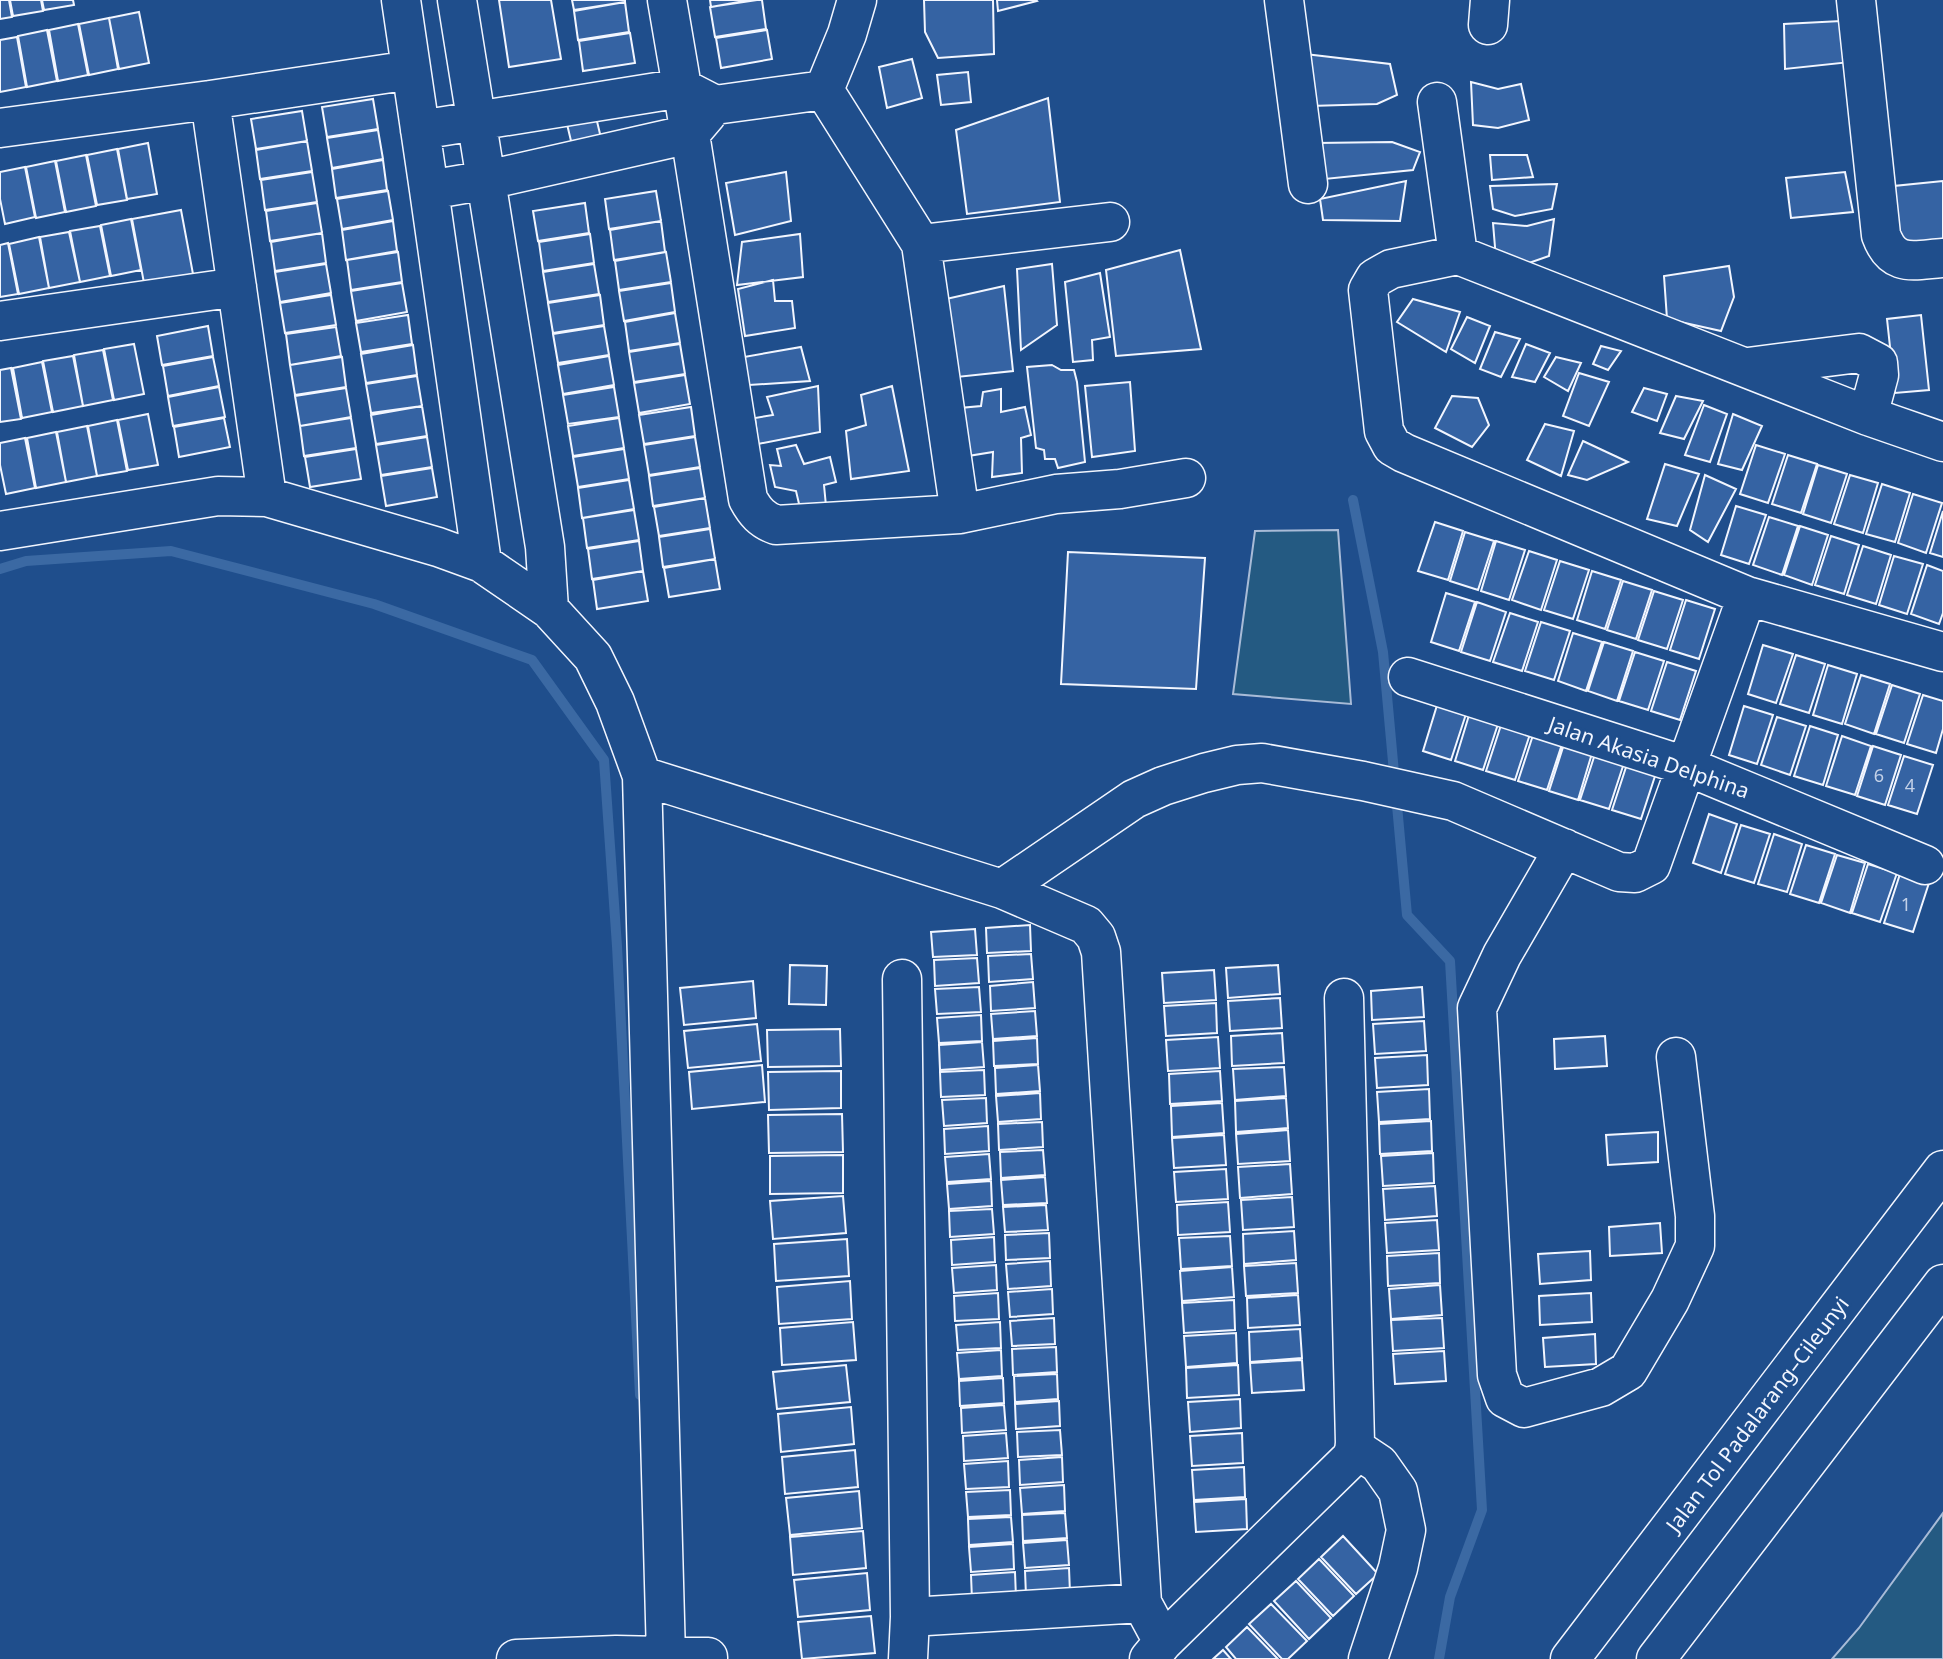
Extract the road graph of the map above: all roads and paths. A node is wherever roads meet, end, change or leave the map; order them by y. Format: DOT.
graph roads {
  1 [pos="401,0"];
  2 [pos="457,0"];
  3 [pos="667,0"];
  4 [pos="857,0"];
  5 [pos="1284,0"];
  6 [pos="1856,0"];
  7 [pos="411,70"];
  8 [pos="824,90"];
  9 [pos="698,96"];
  10 [pos="210,100"];
  11 [pos="1437,102"];
  12 [pos="475,121"];
  13 [pos="0,128"];
  14 [pos="420,130"];
  15 [pos="690,134"];
  16 [pos="487,180"];
  17 [pos="1308,184"];
  18 [pos="429,190"];
  19 [pos="1110,222"];
  20 [pos="922,244"];
  21 [pos="1458,255"];
  22 [pos="1943,258"];
  23 [pos="237,286"];
  24 [pos="0,321"];
  25 [pos="1745,368"];
  26 [pos="1868,416"];
  27 [pos="1943,442"];
  28 [pos="1186,478"];
  29 [pos="267,496"];
  30 [pos="960,513"];
  31 [pos="0,531"];
  32 [pos="482,563"];
  33 [pos="1747,596"];
  34 [pos="549,609"];
  35 [pos="1943,652"];
  36 [pos="1408,677"];
  37 [pos="1686,766"];
  38 [pos="642,776"];
  39 [pos="1564,848"];
  40 [pos="1925,865"];
  41 [pos="1002,889"];
  42 [pos="902,979"];
  43 [pos="1344,998"];
  44 [pos="1676,1057"];
  45 [pos="1943,1170"];
  46 [pos="1943,1284"];
  47 [pos="1355,1448"];
  48 [pos="1142,1603"];
  49 [pos="910,1617"];
  50 [pos="1156,1650"];
  51 [pos="610,1656"];
  52 [pos="661,1656"];
  53 [pos="708,1658"];
  54 [pos="516,1659"];
  55 [pos="908,1659"];
  56 [pos="1368,1659"];
  57 [pos="1570,1659"];
  58 [pos="1656,1659"];
  1 -- 7 [label="main road"];
  2 -- 12 [label="main road"];
  3 -- 9 [label="main road"];
  4 -- 8 [label="main road"];
  5 -- 17 [label="main road"];
  6 -- 22 [label="main road"];
  7 -- 10 [label="main road"];
  7 -- 14 [label="main road"];
  8 -- 9 [label="main road"];
  8 -- 20 [label="main road"];
  9 -- 12 [label="main road"];
  9 -- 15 [label="main road"];
  10 -- 13 [label="main road"];
  10 -- 23 [label="main road"];
  11 -- 21 [label="main road"];
  12 -- 14 [label="main road"];
  12 -- 16 [label="main road"];
  14 -- 18 [label="main road"];
  15 -- 16 [label="main road"];
  15 -- 30 [label="main road"];
  16 -- 18 [label="main road"];
  16 -- 34 [label="main road"];
  18 -- 32 [label="main road"];
  19 -- 20 [label="main road"];
  20 -- 30 [label="main road"];
  21 -- 25 [label="main road"];
  21 -- 33 [label="main road"];
  23 -- 24 [label="main road"];
  23 -- 29 [label="main road"];
  25 -- 26 [label="main road"];
  25 -- 26 [label="main road"];
  26 -- 27 [label="main road"];
  28 -- 30 [label="main road"];
  29 -- 31 [label="main road"];
  29 -- 32 [label="main road"];
  32 -- 34 [label="main road"];
  33 -- 35 [label="main road"];
  33 -- 37 [label="main road"];
  34 -- 38 [label="main road"];
  36 -- 37 [label="main road, Jalan Akasia Delphina"];
  37 -- 39 [label="main road"];
  37 -- 40 [label="main road, Jalan Akasia Delphina"];
  38 -- 41 [label="main road"];
  38 -- 52 [label="main road"];
  39 -- 41 [label="main road"];
  39 -- 44 [label="main road"];
  41 -- 48 [label="main road"];
  42 -- 49 [label="main road"];
  43 -- 47 [label="main road"];
  45 -- 57 [label="main road, Jalan Tol Padalarang–Cileunyi"];
  46 -- 58 [label="main road"];
  47 -- 50 [label="main road"];
  47 -- 56 [label="main road"];
  48 -- 49 [label="main road"];
  48 -- 50 [label="main road"];
  49 -- 55 [label="main road"];
  51 -- 52 [label="main road"];
  51 -- 54 [label="main road"];
  52 -- 53 [label="main road"];
}
